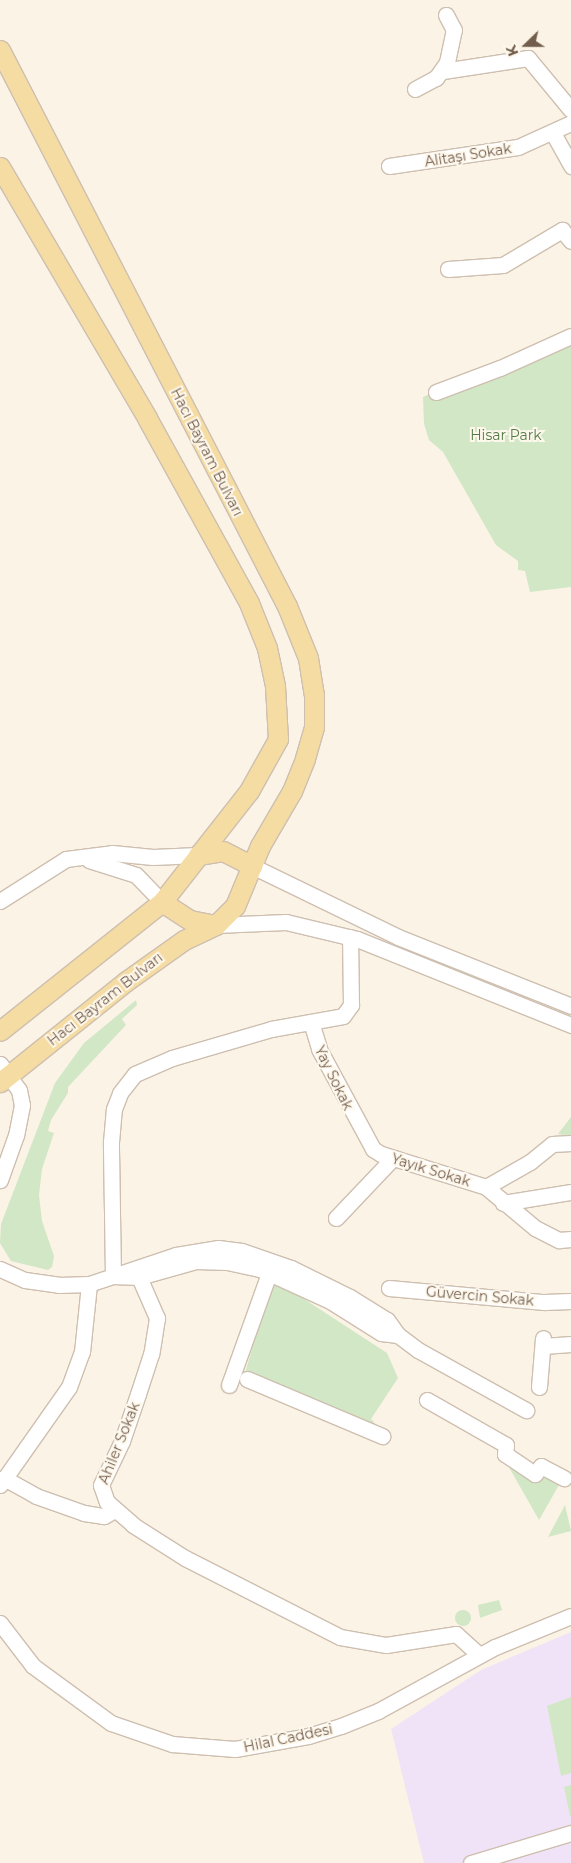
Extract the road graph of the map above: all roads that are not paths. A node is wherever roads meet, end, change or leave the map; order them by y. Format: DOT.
graph roads {
  1 [pos="446,15"];
  2 [pos="0,50"];
  3 [pos="443,71"];
  4 [pos="415,90"];
  5 [pos="571,110"];
  6 [pos="571,123"];
  7 [pos="553,132"];
  8 [pos="390,166"];
  9 [pos="571,166"];
  10 [pos="0,167"];
  11 [pos="571,242"];
  12 [pos="448,269"];
  13 [pos="571,336"];
  14 [pos="436,392"];
  15 [pos="198,855"];
  16 [pos="80,858"];
  17 [pos="252,866"];
  18 [pos="0,901"];
  19 [pos="162,902"];
  20 [pos="216,925"];
  21 [pos="350,938"];
  22 [pos="571,1006"];
  23 [pos="311,1022"];
  24 [pos="571,1026"];
  25 [pos="0,1031"];
  26 [pos="3,1074"];
  27 [pos="571,1143"];
  28 [pos="376,1152"];
  29 [pos="394,1158"];
  30 [pos="0,1180"];
  31 [pos="486,1187"];
  32 [pos="571,1192"];
  33 [pos="503,1203"];
  34 [pos="336,1218"];
  35 [pos="571,1239"];
  36 [pos="272,1267"];
  37 [pos="0,1269"];
  38 [pos="113,1276"];
  39 [pos="139,1277"];
  40 [pos="89,1284"];
  41 [pos="389,1288"];
  42 [pos="571,1301"];
  43 [pos="571,1344"];
  44 [pos="247,1379"];
  45 [pos="229,1385"];
  46 [pos="539,1387"];
  47 [pos="427,1400"];
  48 [pos="526,1410"];
  49 [pos="382,1436"];
  50 [pos="564,1478"];
  51 [pos="2,1481"];
  52 [pos="115,1510"];
  53 [pos="571,1616"];
  54 [pos="0,1623"];
  55 [pos="479,1655"];
  56 [pos="571,1834"];
  57 [pos="526,1856"];
  58 [pos="471,1863"];
  1 -- 3 [label="street"];
  2 -- 17 [label="main road, Hacı Bayram Bulvarı"];
  3 -- 4 [label="street"];
  3 -- 5 [label="street"];
  6 -- 7 [label="street, Alitaşı Sokak"];
  7 -- 8 [label="street, Alitaşı Sokak"];
  7 -- 9 [label="street"];
  10 -- 15 [label="main road"];
  11 -- 12 [label="street"];
  13 -- 14 [label="street"];
  15 -- 16 [label="street"];
  15 -- 17 [label="main road"];
  15 -- 19 [label="main road"];
  16 -- 18 [label="street"];
  16 -- 19 [label="street"];
  17 -- 20 [label="main road, Hacı Bayram Bulvarı"];
  17 -- 22 [label="street"];
  19 -- 20 [label="main road"];
  19 -- 25 [label="main road"];
  20 -- 21 [label="street"];
  20 -- 26 [label="main road, Hacı Bayram Bulvarı"];
  21 -- 23 [label="street"];
  21 -- 24 [label="street"];
  23 -- 28 [label="street, Yay Sokak"];
  23 -- 38 [label="street"];
  26 -- 30 [label="street"];
  27 -- 31 [label="street"];
  28 -- 29 [label="street, Yayık Sokak"];
  29 -- 31 [label="street, Yayık Sokak"];
  29 -- 34 [label="street"];
  31 -- 33 [label="street"];
  32 -- 33 [label="street"];
  33 -- 35 [label="street"];
  36 -- 38 [label="street"];
  36 -- 39 [label="street"];
  36 -- 45 [label="street"];
  36 -- 48 [label="street"];
  37 -- 40 [label="street"];
  38 -- 39 [label="street"];
  38 -- 40 [label="street"];
  39 -- 52 [label="street, Ahiler Sokak"];
  40 -- 51 [label="street"];
  41 -- 42 [label="street, Güvercin Sokak"];
  43 -- 46 [label="street"];
  44 -- 49 [label="street"];
  47 -- 50 [label="street"];
  51 -- 52 [label="street"];
  52 -- 55 [label="street, Ahiler Sokak"];
  53 -- 55 [label="street, Hilal Caddesi"];
  54 -- 55 [label="street, Hilal Caddesi"];
  56 -- 57 [label="street"];
  57 -- 58 [label="street"];
}
